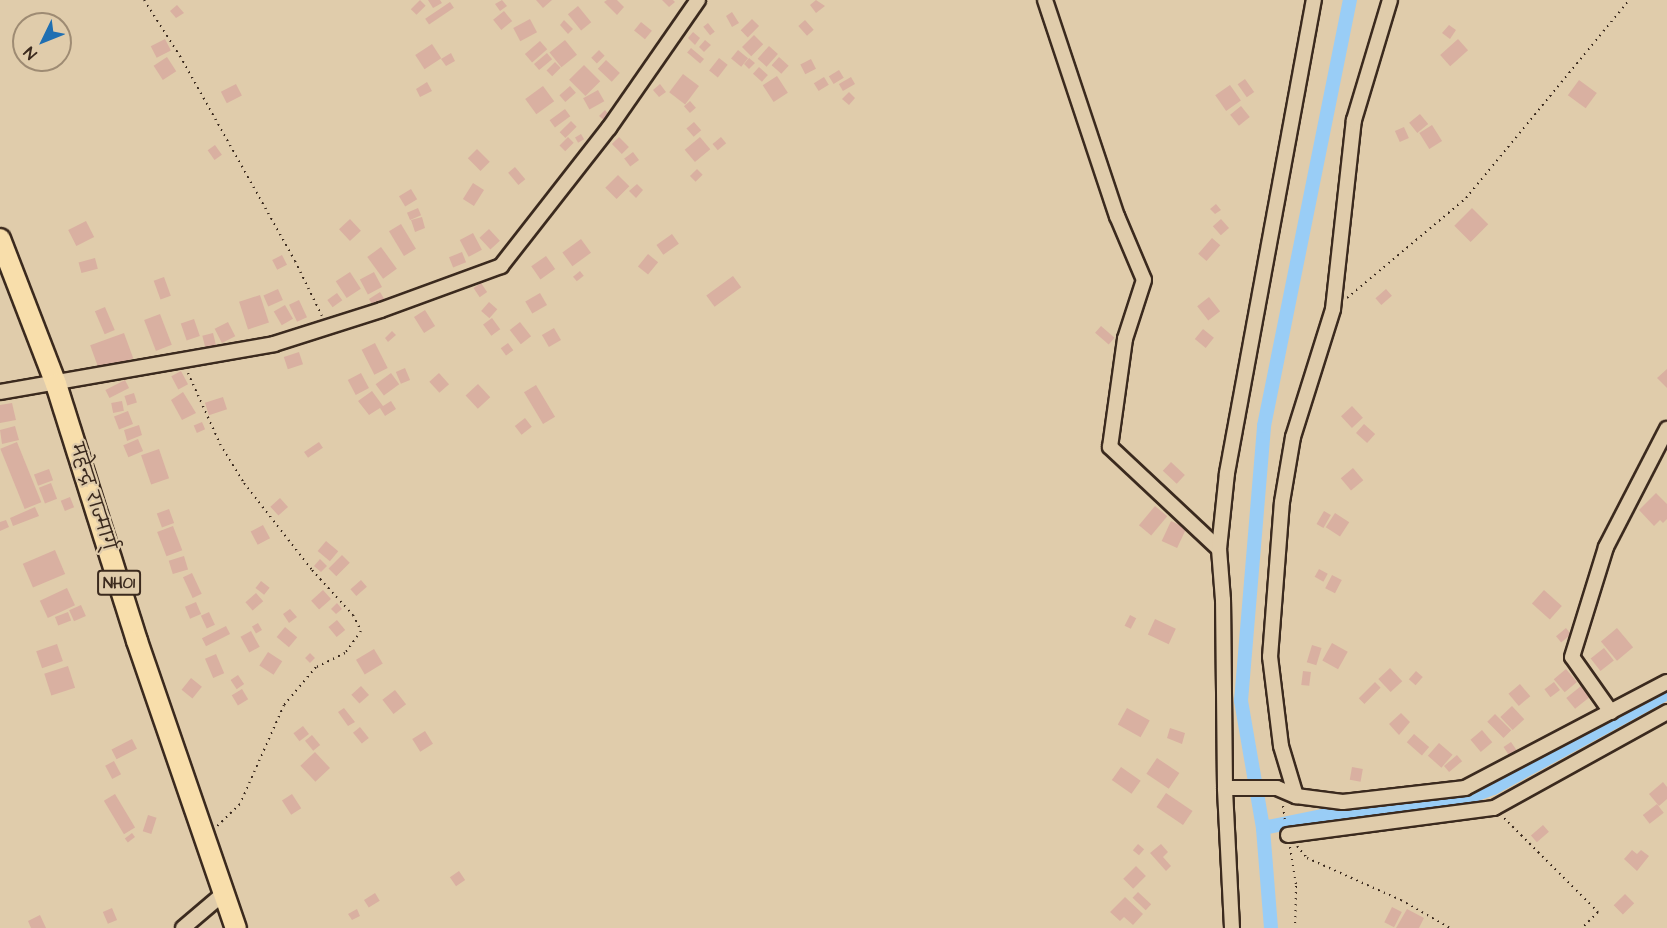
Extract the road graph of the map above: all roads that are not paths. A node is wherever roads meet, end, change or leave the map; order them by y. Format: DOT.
graph roads {
  1 [pos="698,0"];
  2 [pos="1045,0"];
  3 [pos="1314,0"];
  4 [pos="1390,0"];
  5 [pos="0,238"];
  6 [pos="56,384"];
  7 [pos="0,392"];
  8 [pos="1667,429"];
  9 [pos="1220,549"];
  10 [pos="1667,682"];
  11 [pos="1611,712"];
  12 [pos="1667,712"];
  13 [pos="1225,788"];
  14 [pos="1296,796"];
  15 [pos="1287,832"];
  16 [pos="224,894"];
  17 [pos="183,928"];
  18 [pos="236,928"];
  19 [pos="1232,928"];
  1 -- 6 [label="street"];
  2 -- 9 [label="street"];
  3 -- 9 [label="street"];
  4 -- 14 [label="street"];
  5 -- 6 [label="highway, महेन्द्र राज्मार्ग् / NH01"];
  6 -- 7 [label="street"];
  6 -- 16 [label="highway, महेन्द्र राज्मार्ग् / NH01"];
  8 -- 11 [label="street"];
  9 -- 13 [label="street"];
  10 -- 11 [label="street"];
  11 -- 14 [label="street"];
  12 -- 15 [label="street"];
  13 -- 14 [label="street"];
  13 -- 19 [label="street"];
  16 -- 17 [label="street"];
  16 -- 18 [label="highway, महेन्द्र राज्मार्ग् / NH01"];
}
